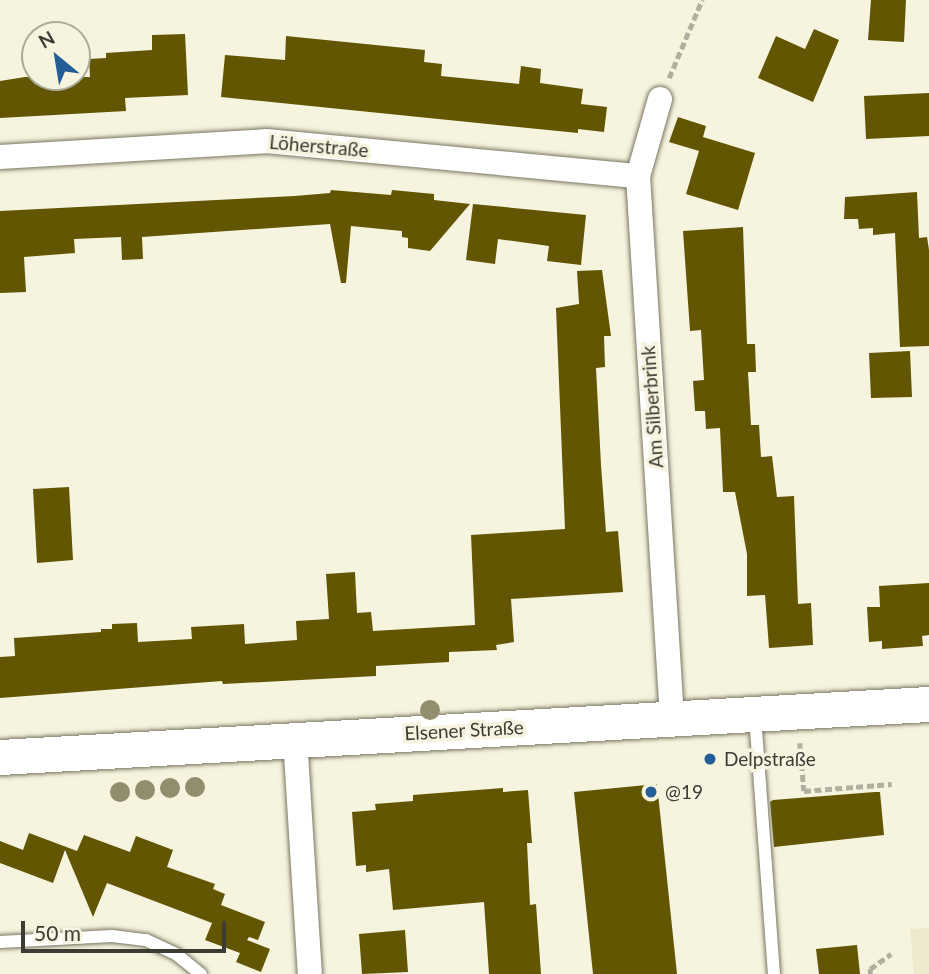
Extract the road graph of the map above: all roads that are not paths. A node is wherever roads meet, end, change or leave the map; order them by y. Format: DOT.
graph roads {
  1 [pos="660,99"];
  2 [pos="0,157"];
  3 [pos="638,176"];
  4 [pos="929,704"];
  5 [pos="755,713"];
  6 [pos="672,718"];
  7 [pos="295,738"];
  8 [pos="0,757"];
  9 [pos="0,942"];
  10 [pos="201,974"];
  11 [pos="310,974"];
  12 [pos="774,974"];
  1 -- 3 [label="street, Am Silberbrink"];
  2 -- 3 [label="street, Löherstraße"];
  3 -- 6 [label="street, Am Silberbrink"];
  4 -- 5 [label="street, Elsener Straße"];
  5 -- 6 [label="street, Elsener Straße"];
  5 -- 12 [label="lane"];
  6 -- 7 [label="street, Elsener Straße"];
  7 -- 8 [label="street, Elsener Straße"];
  7 -- 11 [label="street"];
  9 -- 10 [label="lane"];
}
